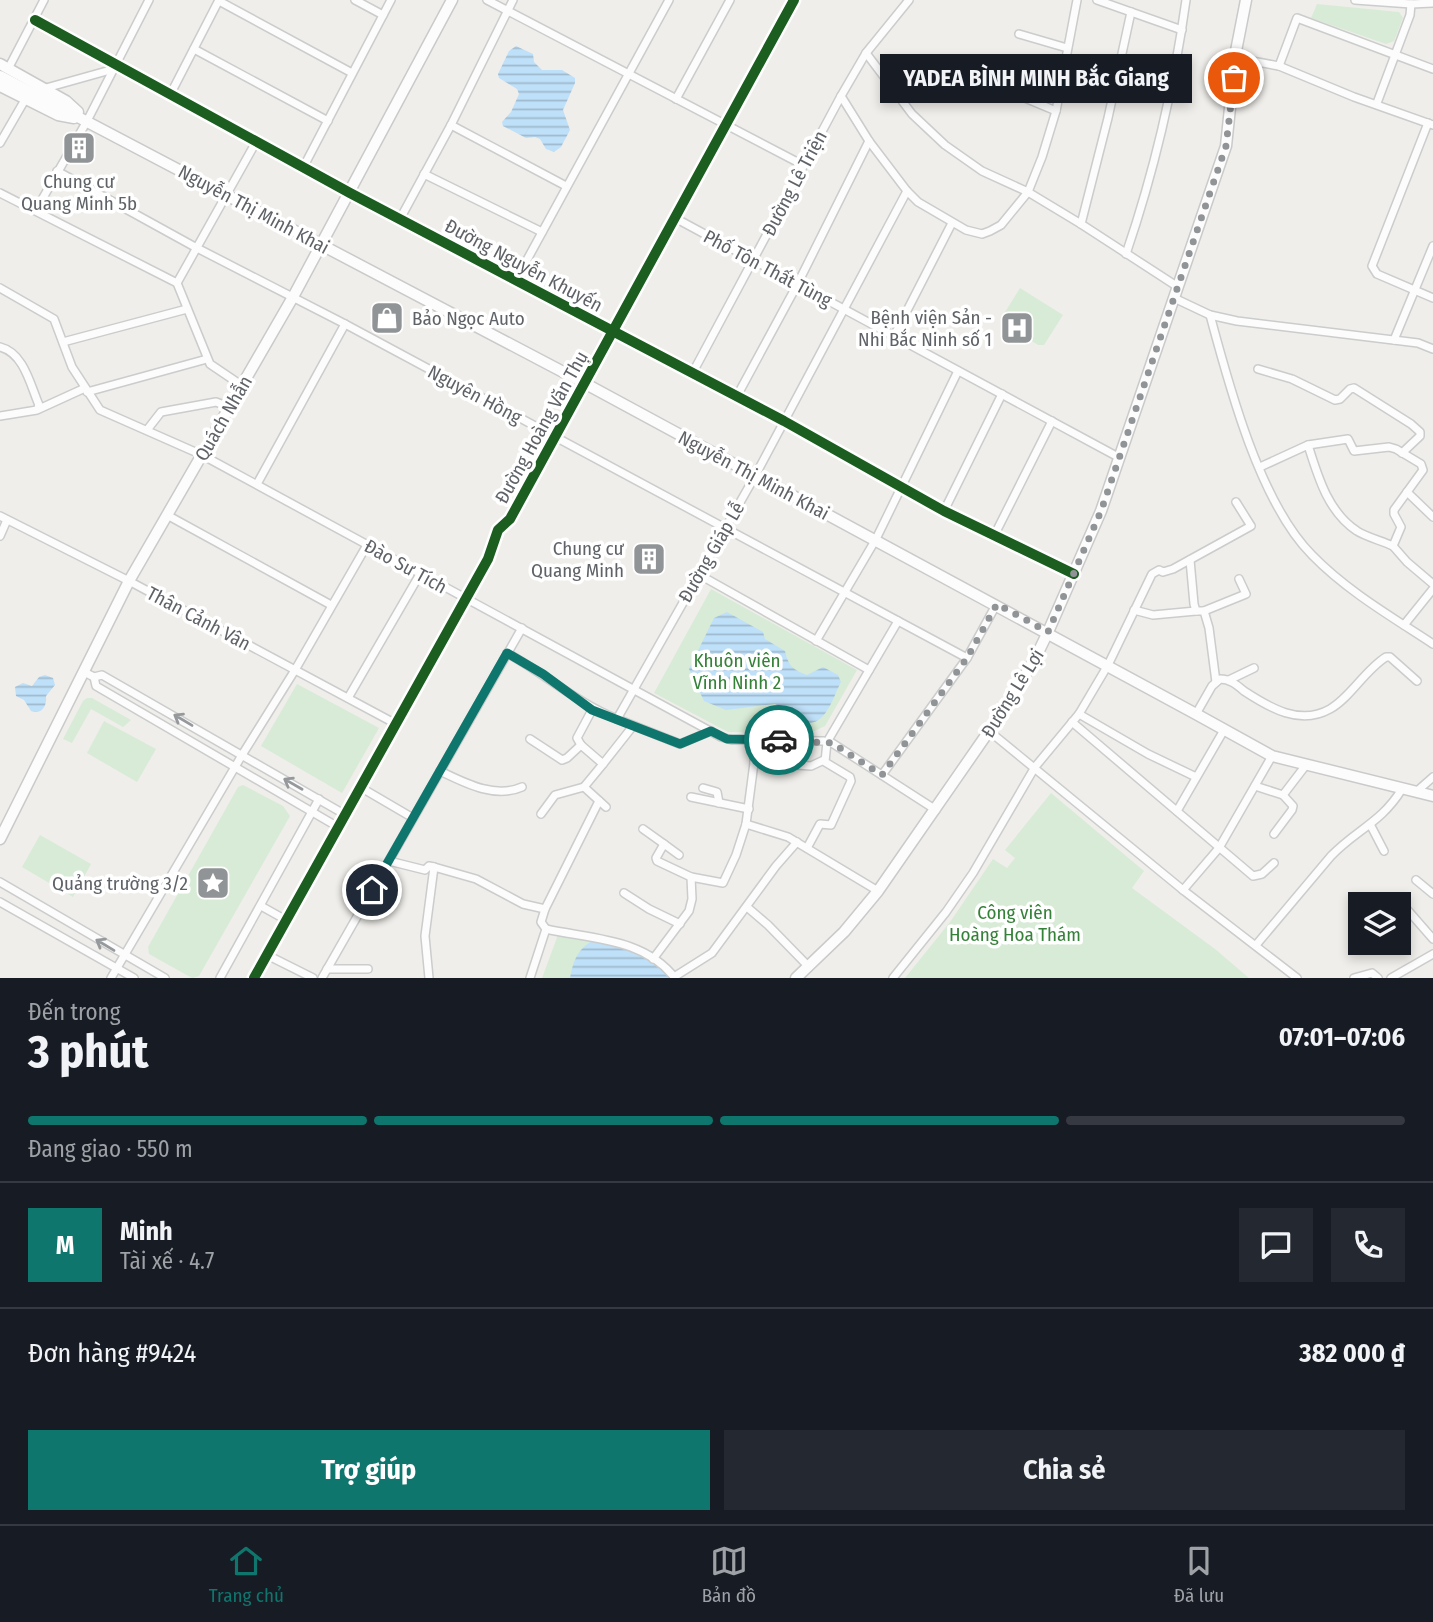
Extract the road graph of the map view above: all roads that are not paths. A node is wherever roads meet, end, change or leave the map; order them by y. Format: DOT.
graph roads {
  1 [pos="44,0"];
  2 [pos="149,0"];
  3 [pos="355,0"];
  4 [pos="391,0"];
  5 [pos="452,0"];
  6 [pos="487,0"];
  7 [pos="513,0"];
  8 [pos="669,0"];
  9 [pos="730,0"];
  10 [pos="794,0"];
  11 [pos="909,0"];
  12 [pos="1077,0"];
  13 [pos="1097,0"];
  14 [pos="1186,0"];
  15 [pos="1246,0"];
  16 [pos="1355,0"];
  17 [pos="219,1"];
  18 [pos="1433,3"];
  19 [pos="1411,4"];
  20 [pos="508,10"];
  21 [pos="1131,12"];
  22 [pos="383,15"];
  23 [pos="35,20"];
  24 [pos="1182,30"];
  25 [pos="1019,34"];
  26 [pos="1068,48"];
  27 [pos="194,49"];
  28 [pos="866,53"];
  29 [pos="1396,56"];
  30 [pos="1236,58"];
  31 [pos="1279,66"];
  32 [pos="115,67"];
  33 [pos="1433,69"];
  34 [pos="3,70"];
  35 [pos="352,73"];
  36 [pos="958,73"];
  37 [pos="629,74"];
  38 [pos="0,86"];
  39 [pos="46,88"];
  40 [pos="170,95"];
  41 [pos="841,96"];
  42 [pos="26,98"];
  43 [pos="676,99"];
  44 [pos="1377,103"];
  45 [pos="1056,111"];
  46 [pos="87,121"];
  47 [pos="328,121"];
  48 [pos="725,124"];
  49 [pos="1430,124"];
  50 [pos="451,125"];
  51 [pos="869,141"];
  52 [pos="256,142"];
  53 [pos="0,143"];
  54 [pos="803,165"];
  55 [pos="303,166"];
  56 [pos="57,171"];
  57 [pos="425,174"];
  58 [pos="566,187"];
  59 [pos="907,191"];
  60 [pos="1028,192"];
  61 [pos="0,193"];
  62 [pos="350,193"];
  63 [pos="228,195"];
  64 [pos="36,210"];
  65 [pos="675,218"];
  66 [pos="400,219"];
  67 [pos="952,223"];
  68 [pos="1081,224"];
  69 [pos="542,232"];
  70 [pos="321,245"];
  71 [pos="1433,246"];
  72 [pos="195,247"];
  73 [pos="1126,254"];
  74 [pos="753,261"];
  75 [pos="516,280"];
  76 [pos="177,283"];
  77 [pos="797,285"];
  78 [pos="0,288"];
  79 [pos="1415,291"];
  80 [pos="1176,293"];
  81 [pos="293,297"];
  82 [pos="1433,298"];
  83 [pos="187,309"];
  84 [pos="843,309"];
  85 [pos="1210,315"];
  86 [pos="345,324"];
  87 [pos="613,333"];
  88 [pos="894,336"];
  89 [pos="1394,340"];
  90 [pos="63,341"];
  91 [pos="0,347"];
  92 [pos="1433,349"];
  93 [pos="207,359"];
  94 [pos="1258,369"];
  95 [pos="958,371"];
  96 [pos="692,374"];
  97 [pos="586,384"];
  98 [pos="241,385"];
  99 [pos="86,390"];
  100 [pos="1002,394"];
  101 [pos="737,396"];
  102 [pos="229,407"];
  103 [pos="38,409"];
  104 [pos="0,416"];
  105 [pos="784,421"];
  106 [pos="1052,421"];
  107 [pos="147,430"];
  108 [pos="556,438"];
  109 [pos="1308,445"];
  110 [pos="1402,453"];
  111 [pos="202,455"];
  112 [pos="1120,458"];
  113 [pos="1423,466"];
  114 [pos="1260,467"];
  115 [pos="1433,471"];
  116 [pos="755,476"];
  117 [pos="257,484"];
  118 [pos="901,488"];
  119 [pos="1407,492"];
  120 [pos="1236,502"];
  121 [pos="944,511"];
  122 [pos="1432,511"];
  123 [pos="167,514"];
  124 [pos="3,518"];
  125 [pos="725,527"];
  126 [pos="995,534"];
  127 [pos="0,536"];
  128 [pos="876,539"];
  129 [pos="367,545"];
  130 [pos="1393,546"];
  131 [pos="1190,560"];
  132 [pos="420,574"];
  133 [pos="698,574"];
  134 [pos="1074,574"];
  135 [pos="1240,579"];
  136 [pos="130,581"];
  137 [pos="1433,584"];
  138 [pos="845,592"];
  139 [pos="1432,593"];
  140 [pos="466,599"];
  141 [pos="997,604"];
  142 [pos="331,605"];
  143 [pos="1134,610"];
  144 [pos="1200,611"];
  145 [pos="898,621"];
  146 [pos="1404,625"];
  147 [pos="522,628"];
  148 [pos="1048,632"];
  149 [pos="816,640"];
  150 [pos="1433,644"];
  151 [pos="507,653"];
  152 [pos="967,658"];
  153 [pos="1108,665"];
  154 [pos="1254,668"];
  155 [pos="295,670"];
  156 [pos="869,670"];
  157 [pos="89,675"];
  158 [pos="1229,680"];
  159 [pos="1417,681"];
  160 [pos="1216,682"];
  161 [pos="634,690"];
  162 [pos="348,698"];
  163 [pos="592,710"];
  164 [pos="1079,714"];
  165 [pos="1196,714"];
  166 [pos="617,719"];
  167 [pos="1072,722"];
  168 [pos="396,724"];
  169 [pos="634,726"];
  170 [pos="1224,730"];
  171 [pos="711,731"];
  172 [pos="989,731"];
  173 [pos="530,738"];
  174 [pos="757,740"];
  175 [pos="827,742"];
  176 [pos="581,745"];
  177 [pos="242,755"];
  178 [pos="1272,757"];
  179 [pos="824,760"];
  180 [pos="754,762"];
  181 [pos="603,764"];
  182 [pos="1306,765"];
  183 [pos="235,767"];
  184 [pos="1035,767"];
  185 [pos="440,771"];
  186 [pos="882,775"];
  187 [pos="1196,777"];
  188 [pos="1433,777"];
  189 [pos="1255,786"];
  190 [pos="360,787"];
  191 [pos="522,787"];
  192 [pos="584,787"];
  193 [pos="703,788"];
  194 [pos="1402,789"];
  195 [pos="1416,792"];
  196 [pos="1283,795"];
  197 [pos="1433,796"];
  198 [pos="691,797"];
  199 [pos="319,799"];
  200 [pos="598,801"];
  201 [pos="719,803"];
  202 [pos="606,807"];
  203 [pos="749,809"];
  204 [pos="936,810"];
  205 [pos="1177,811"];
  206 [pos="312,813"];
  207 [pos="344,814"];
  208 [pos="541,814"];
  209 [pos="413,818"];
  210 [pos="746,824"];
  211 [pos="1371,826"];
  212 [pos="338,827"];
  213 [pos="643,829"];
  214 [pos="1274,834"];
  215 [pos="0,839"];
  216 [pos="797,842"];
  217 [pos="664,844"];
  218 [pos="807,848"];
  219 [pos="1219,848"];
  220 [pos="1384,851"];
  221 [pos="679,855"];
  222 [pos="388,861"];
  223 [pos="1274,863"];
  224 [pos="435,867"];
  225 [pos="691,877"];
  226 [pos="1416,880"];
  227 [pos="0,882"];
  228 [pos="1183,890"];
  229 [pos="878,891"];
  230 [pos="624,893"];
  231 [pos="1433,894"];
  232 [pos="0,902"];
  233 [pos="261,906"];
  234 [pos="747,907"];
  235 [pos="545,909"];
  236 [pos="1411,914"];
  237 [pos="286,920"];
  238 [pos="680,924"];
  239 [pos="546,929"];
  240 [pos="1433,939"];
  241 [pos="1256,945"];
  242 [pos="1433,954"];
  243 [pos="267,955"];
  244 [pos="123,956"];
  245 [pos="653,959"];
  246 [pos="809,967"];
  247 [pos="116,968"];
  248 [pos="327,969"];
  249 [pos="368,969"];
  250 [pos="675,977"];
  251 [pos="111,978"];
  252 [pos="134,978"];
  253 [pos="165,978"];
  254 [pos="220,978"];
  255 [pos="254,978"];
  256 [pos="313,978"];
  257 [pos="322,978"];
  258 [pos="429,978"];
  259 [pos="530,978"];
  260 [pos="796,978"];
  261 [pos="893,978"];
  262 [pos="1297,978"];
  263 [pos="1354,978"];
  264 [pos="1378,978"];
  265 [pos="1391,978"];
  1 -- 23 [label="street"];
  2 -- 32 [label="street"];
  3 -- 22 [label="street"];
  4 -- 22 [label="street"];
  5 -- 62 [label="street, Quách Nhẫn"];
  6 -- 20 [label="street"];
  7 -- 20 [label="street"];
  8 -- 37 [label="street"];
  9 -- 43 [label="street"];
  10 -- 48 [label="street, Đường Hoàng Văn Thụ"];
  11 -- 28 [label="street, Đường Lê Triện"];
  12 -- 26 [label="street"];
  13 -- 21 [label="street"];
  14 -- 24 [label="street"];
  15 -- 30 [label="street, Đường Lê Lợi"];
  16 -- 19 [label="street"];
  17 -- 27 [label="street"];
  17 -- 35 [label="street"];
  18 -- 19 [label="street"];
  19 -- 29 [label="street"];
  20 -- 37 [label="street"];
  20 -- 50 [label="street"];
  21 -- 24 [label="street"];
  21 -- 68 [label="street"];
  22 -- 35 [label="street"];
  23 -- 32 [label="street, Đường Nguyễn Khuyến"];
  23 -- 34 [label="street"];
  24 -- 73 [label="street"];
  25 -- 26 [label="street"];
  26 -- 45 [label="street"];
  27 -- 40 [label="street"];
  27 -- 47 [label="street"];
  28 -- 41 [label="street, Đường Lê Triện"];
  28 -- 60 [label="street"];
  29 -- 31 [label="street"];
  29 -- 33 [label="street"];
  29 -- 44 [label="street"];
  30 -- 31 [label="street"];
  30 -- 80 [label="street, Đường Lê Lợi"];
  31 -- 44 [label="street"];
  32 -- 39 [label="street"];
  32 -- 40 [label="street, Đường Nguyễn Khuyến"];
  32 -- 46 [label="street"];
  34 -- 39 [label="street"];
  34 -- 46 [label="street"];
  35 -- 47 [label="street"];
  36 -- 45 [label="street"];
  37 -- 43 [label="street"];
  37 -- 58 [label="street"];
  38 -- 42 [label="street"];
  39 -- 46 [label="street"];
  40 -- 52 [label="street, Đường Nguyễn Khuyến"];
  41 -- 51 [label="street"];
  41 -- 54 [label="street, Đường Lê Triện"];
  42 -- 46 [label="street"];
  42 -- 53 [label="street"];
  43 -- 48 [label="street"];
  44 -- 49 [label="street"];
  45 -- 60 [label="street"];
  46 -- 56 [label="street"];
  46 -- 63 [label="street, Nguyễn Thị Minh Khai"];
  47 -- 55 [label="street"];
  48 -- 54 [label="street"];
  48 -- 65 [label="street, Đường Hoàng Văn Thụ"];
  49 -- 79 [label="street"];
  50 -- 57 [label="street"];
  50 -- 58 [label="street"];
  51 -- 59 [label="street"];
  51 -- 77 [label="street"];
  52 -- 55 [label="street, Đường Nguyễn Khuyến"];
  52 -- 63 [label="street"];
  54 -- 74 [label="street, Đường Lê Triện"];
  55 -- 62 [label="street, Đường Nguyễn Khuyến"];
  56 -- 64 [label="street"];
  56 -- 72 [label="street, Nguyên Hồng"];
  57 -- 66 [label="street"];
  57 -- 69 [label="street"];
  58 -- 69 [label="street"];
  59 -- 67 [label="street"];
  59 -- 84 [label="street, Đường Giáp Lễ"];
  60 -- 67 [label="street"];
  60 -- 68 [label="street"];
  61 -- 64 [label="street"];
  62 -- 66 [label="street, Đường Nguyễn Khuyến"];
  62 -- 70 [label="street, Quách Nhẫn"];
  63 -- 70 [label="street, Nguyễn Thị Minh Khai"];
  63 -- 72 [label="street"];
  64 -- 76 [label="street"];
  65 -- 74 [label="street, Phố Tôn Thất Tùng"];
  65 -- 87 [label="street, Đường Hoàng Văn Thụ"];
  66 -- 75 [label="street, Đường Nguyễn Khuyến"];
  67 -- 88 [label="street"];
  68 -- 73 [label="street"];
  69 -- 75 [label="street"];
  70 -- 81 [label="street, Quách Nhẫn"];
  70 -- 97 [label="street, Nguyễn Thị Minh Khai"];
  71 -- 79 [label="street"];
  72 -- 76 [label="street"];
  72 -- 81 [label="street, Nguyên Hồng"];
  73 -- 80 [label="street"];
  74 -- 77 [label="street, Phố Tôn Thất Tùng"];
  74 -- 96 [label="street, Đường Lê Triện"];
  75 -- 87 [label="street, Đường Nguyễn Khuyến"];
  76 -- 83 [label="street"];
  77 -- 84 [label="street, Phố Tôn Thất Tùng"];
  77 -- 101 [label="street"];
  78 -- 90 [label="street, Đào Sư Tích"];
  79 -- 82 [label="street"];
  79 -- 89 [label="street"];
  80 -- 85 [label="street"];
  80 -- 112 [label="street, Đường Lê Lợi"];
  81 -- 86 [label="street, Nguyên Hồng"];
  81 -- 98 [label="street, Quách Nhẫn"];
  83 -- 90 [label="street"];
  83 -- 93 [label="street"];
  84 -- 88 [label="street, Phố Tôn Thất Tùng"];
  84 -- 105 [label="street, Đường Giáp Lễ"];
  85 -- 89 [label="street"];
  85 -- 114 [label="street"];
  86 -- 108 [label="street, Nguyên Hồng"];
  86 -- 117 [label="street"];
  87 -- 96 [label="street, Đường Nguyễn Khuyến"];
  87 -- 97 [label="street, Đường Hoàng Văn Thụ"];
  88 -- 95 [label="street, Phố Tôn Thất Tùng"];
  89 -- 92 [label="street"];
  90 -- 99 [label="street, Đào Sư Tích"];
  91 -- 103 [label="street"];
  93 -- 98 [label="street"];
  93 -- 99 [label="street"];
  94 -- 110 [label="street"];
  95 -- 100 [label="street, Phố Tôn Thất Tùng"];
  95 -- 118 [label="street"];
  96 -- 101 [label="street, Đường Nguyễn Khuyến"];
  97 -- 108 [label="street, Đường Hoàng Văn Thụ"];
  97 -- 116 [label="street, Nguyễn Thị Minh Khai"];
  98 -- 102 [label="street, Quách Nhẫn"];
  99 -- 103 [label="street"];
  99 -- 107 [label="street, Đào Sư Tích"];
  100 -- 106 [label="street, Phố Tôn Thất Tùng"];
  100 -- 121 [label="street"];
  101 -- 105 [label="street, Đường Nguyễn Khuyến"];
  102 -- 107 [label="street"];
  102 -- 111 [label="street, Quách Nhẫn"];
  103 -- 104 [label="street"];
  105 -- 116 [label="street, Đường Giáp Lễ"];
  105 -- 118 [label="street, Đường Nguyễn Khuyến"];
  106 -- 112 [label="street, Phố Tôn Thất Tùng"];
  106 -- 126 [label="street"];
  107 -- 111 [label="street, Đào Sư Tích"];
  108 -- 125 [label="street, Nguyên Hồng"];
  108 -- 140 [label="street, Đường Hoàng Văn Thụ"];
  109 -- 110 [label="street"];
  109 -- 114 [label="street"];
  109 -- 130 [label="street"];
  110 -- 113 [label="street"];
  111 -- 117 [label="street, Đào Sư Tích"];
  111 -- 123 [label="street, Quách Nhẫn"];
  112 -- 134 [label="street, Đường Lê Lợi"];
  113 -- 115 [label="street"];
  113 -- 119 [label="street"];
  114 -- 146 [label="street"];
  116 -- 125 [label="street, Đường Giáp Lễ"];
  116 -- 128 [label="street, Nguyễn Thị Minh Khai"];
  117 -- 129 [label="street, Đào Sư Tích"];
  118 -- 121 [label="street, Đường Nguyễn Khuyến"];
  118 -- 128 [label="street"];
  119 -- 122 [label="street"];
  119 -- 130 [label="street"];
  120 -- 131 [label="street"];
  121 -- 126 [label="street, Đường Nguyễn Khuyến"];
  123 -- 136 [label="street, Quách Nhẫn"];
  123 -- 142 [label="street"];
  124 -- 127 [label="street"];
  124 -- 136 [label="street, Thân Cảnh Vân"];
  125 -- 133 [label="street, Đường Giáp Lễ"];
  125 -- 138 [label="street, Nguyên Hồng"];
  126 -- 134 [label="street, Đường Nguyễn Khuyến"];
  128 -- 138 [label="street"];
  128 -- 141 [label="street, Nguyễn Thị Minh Khai"];
  129 -- 132 [label="street, Đào Sư Tích"];
  129 -- 142 [label="street"];
  130 -- 137 [label="street"];
  131 -- 143 [label="street"];
  131 -- 144 [label="street"];
  132 -- 140 [label="street, Đào Sư Tích"];
  132 -- 162 [label="street"];
  133 -- 149 [label="street"];
  133 -- 161 [label="street, Đường Giáp Lễ"];
  134 -- 148 [label="street, Đường Lê Lợi"];
  135 -- 144 [label="street"];
  136 -- 155 [label="street, Thân Cảnh Vân"];
  136 -- 157 [label="street, Quách Nhẫn"];
  138 -- 145 [label="street, Nguyên Hồng"];
  138 -- 149 [label="street"];
  139 -- 146 [label="street"];
  140 -- 147 [label="street, Đào Sư Tích"];
  140 -- 168 [label="street, Đường Hoàng Văn Thụ"];
  141 -- 148 [label="street, Nguyễn Thị Minh Khai"];
  141 -- 152 [label="street"];
  142 -- 155 [label="street"];
  143 -- 144 [label="street"];
  143 -- 153 [label="street"];
  144 -- 160 [label="street"];
  145 -- 152 [label="street, Nguyên Hồng"];
  145 -- 156 [label="street"];
  146 -- 150 [label="street"];
  147 -- 151 [label="street"];
  147 -- 161 [label="street, Đào Sư Tích"];
  148 -- 153 [label="street, Nguyễn Thị Minh Khai"];
  148 -- 172 [label="street, Đường Lê Lợi"];
  149 -- 156 [label="street"];
  151 -- 163 [label="street"];
  151 -- 185 [label="street"];
  152 -- 186 [label="street"];
  153 -- 164 [label="street"];
  153 -- 165 [label="street, Nguyễn Thị Minh Khai"];
  154 -- 158 [label="street"];
  155 -- 162 [label="street, Thân Cảnh Vân"];
  155 -- 177 [label="street"];
  156 -- 175 [label="street"];
  177 -- 157 [label="street, one-way"];
  157 -- 183 [label="street"];
  157 -- 215 [label="street, Quách Nhẫn"];
  158 -- 159 [label="street"];
  158 -- 160 [label="street"];
  160 -- 165 [label="street"];
  161 -- 166 [label="street, Đường Giáp Lễ"];
  161 -- 171 [label="street, Đào Sư Tích"];
  162 -- 168 [label="street, Thân Cảnh Vân"];
  163 -- 166 [label="street"];
  163 -- 176 [label="street"];
  164 -- 167 [label="street"];
  164 -- 187 [label="street"];
  165 -- 170 [label="street, Nguyễn Thị Minh Khai"];
  166 -- 169 [label="street"];
  167 -- 184 [label="street"];
  167 -- 205 [label="street"];
  168 -- 190 [label="street, Đường Hoàng Văn Thụ"];
  169 -- 171 [label="street"];
  169 -- 181 [label="street"];
  170 -- 178 [label="street, Nguyễn Thị Minh Khai"];
  170 -- 187 [label="street"];
  171 -- 174 [label="street, Đào Sư Tích"];
  172 -- 184 [label="street"];
  172 -- 204 [label="street, Đường Lê Lợi"];
  173 -- 176 [label="street"];
  174 -- 175 [label="street, Đào Sư Tích"];
  174 -- 180 [label="street"];
  175 -- 179 [label="street"];
  175 -- 186 [label="street, Đào Sư Tích"];
  176 -- 181 [label="street"];
  177 -- 183 [label="street"];
  199 -- 177 [label="street, one-way"];
  178 -- 182 [label="street, Nguyễn Thị Minh Khai"];
  178 -- 189 [label="street"];
  179 -- 180 [label="street"];
  179 -- 218 [label="street"];
  180 -- 203 [label="street"];
  181 -- 192 [label="street"];
  182 -- 194 [label="street, Nguyễn Thị Minh Khai"];
  182 -- 196 [label="street"];
  183 -- 206 [label="street"];
  183 -- 244 [label="street"];
  184 -- 228 [label="street"];
  184 -- 261 [label="street"];
  185 -- 191 [label="street"];
  185 -- 209 [label="street"];
  186 -- 204 [label="street, Đào Sư Tích"];
  187 -- 205 [label="street"];
  188 -- 195 [label="street"];
  189 -- 196 [label="street"];
  189 -- 219 [label="street"];
  190 -- 207 [label="street, Đường Hoàng Văn Thụ"];
  190 -- 209 [label="street"];
  192 -- 200 [label="street"];
  192 -- 208 [label="street"];
  193 -- 201 [label="street"];
  194 -- 195 [label="street, Nguyễn Thị Minh Khai"];
  194 -- 211 [label="street"];
  195 -- 197 [label="street, Nguyễn Thị Minh Khai"];
  196 -- 214 [label="street"];
  198 -- 201 [label="street"];
  199 -- 206 [label="street"];
  199 -- 207 [label="street"];
  200 -- 202 [label="street"];
  200 -- 235 [label="street"];
  201 -- 203 [label="street"];
  203 -- 210 [label="street"];
  204 -- 229 [label="street, Đường Lê Lợi"];
  205 -- 219 [label="street"];
  206 -- 212 [label="street"];
  206 -- 233 [label="street"];
  207 -- 212 [label="street, Đường Hoàng Văn Thụ"];
  209 -- 222 [label="street"];
  210 -- 216 [label="street"];
  210 -- 225 [label="street"];
  211 -- 220 [label="street"];
  211 -- 241 [label="street"];
  212 -- 237 [label="street, Đường Hoàng Văn Thụ"];
  213 -- 217 [label="street"];
  216 -- 218 [label="street"];
  216 -- 234 [label="street"];
  217 -- 221 [label="street"];
  217 -- 225 [label="street"];
  218 -- 229 [label="street"];
  219 -- 223 [label="street"];
  219 -- 228 [label="street"];
  222 -- 224 [label="street"];
  222 -- 248 [label="street"];
  224 -- 235 [label="street"];
  224 -- 258 [label="street"];
  225 -- 238 [label="street"];
  226 -- 231 [label="street"];
  244 -- 227 [label="street, one-way"];
  228 -- 241 [label="street"];
  229 -- 246 [label="street, Đường Lê Lợi"];
  230 -- 238 [label="street"];
  232 -- 247 [label="street"];
  233 -- 237 [label="street"];
  233 -- 254 [label="street"];
  234 -- 246 [label="street"];
  234 -- 250 [label="street"];
  235 -- 239 [label="street"];
  236 -- 240 [label="street"];
  237 -- 243 [label="street, Đường Hoàng Văn Thụ"];
  238 -- 245 [label="street"];
  239 -- 245 [label="street"];
  239 -- 259 [label="street"];
  241 -- 262 [label="street"];
  242 -- 265 [label="street"];
  243 -- 255 [label="street, Đường Hoàng Văn Thụ"];
  243 -- 256 [label="street"];
  244 -- 247 [label="street"];
  244 -- 253 [label="street"];
  245 -- 250 [label="street"];
  246 -- 260 [label="street, Đường Lê Lợi"];
  247 -- 251 [label="street"];
  247 -- 252 [label="street"];
  248 -- 249 [label="street"];
  248 -- 257 [label="street"];
  263 -- 264 [label="street"];
}
